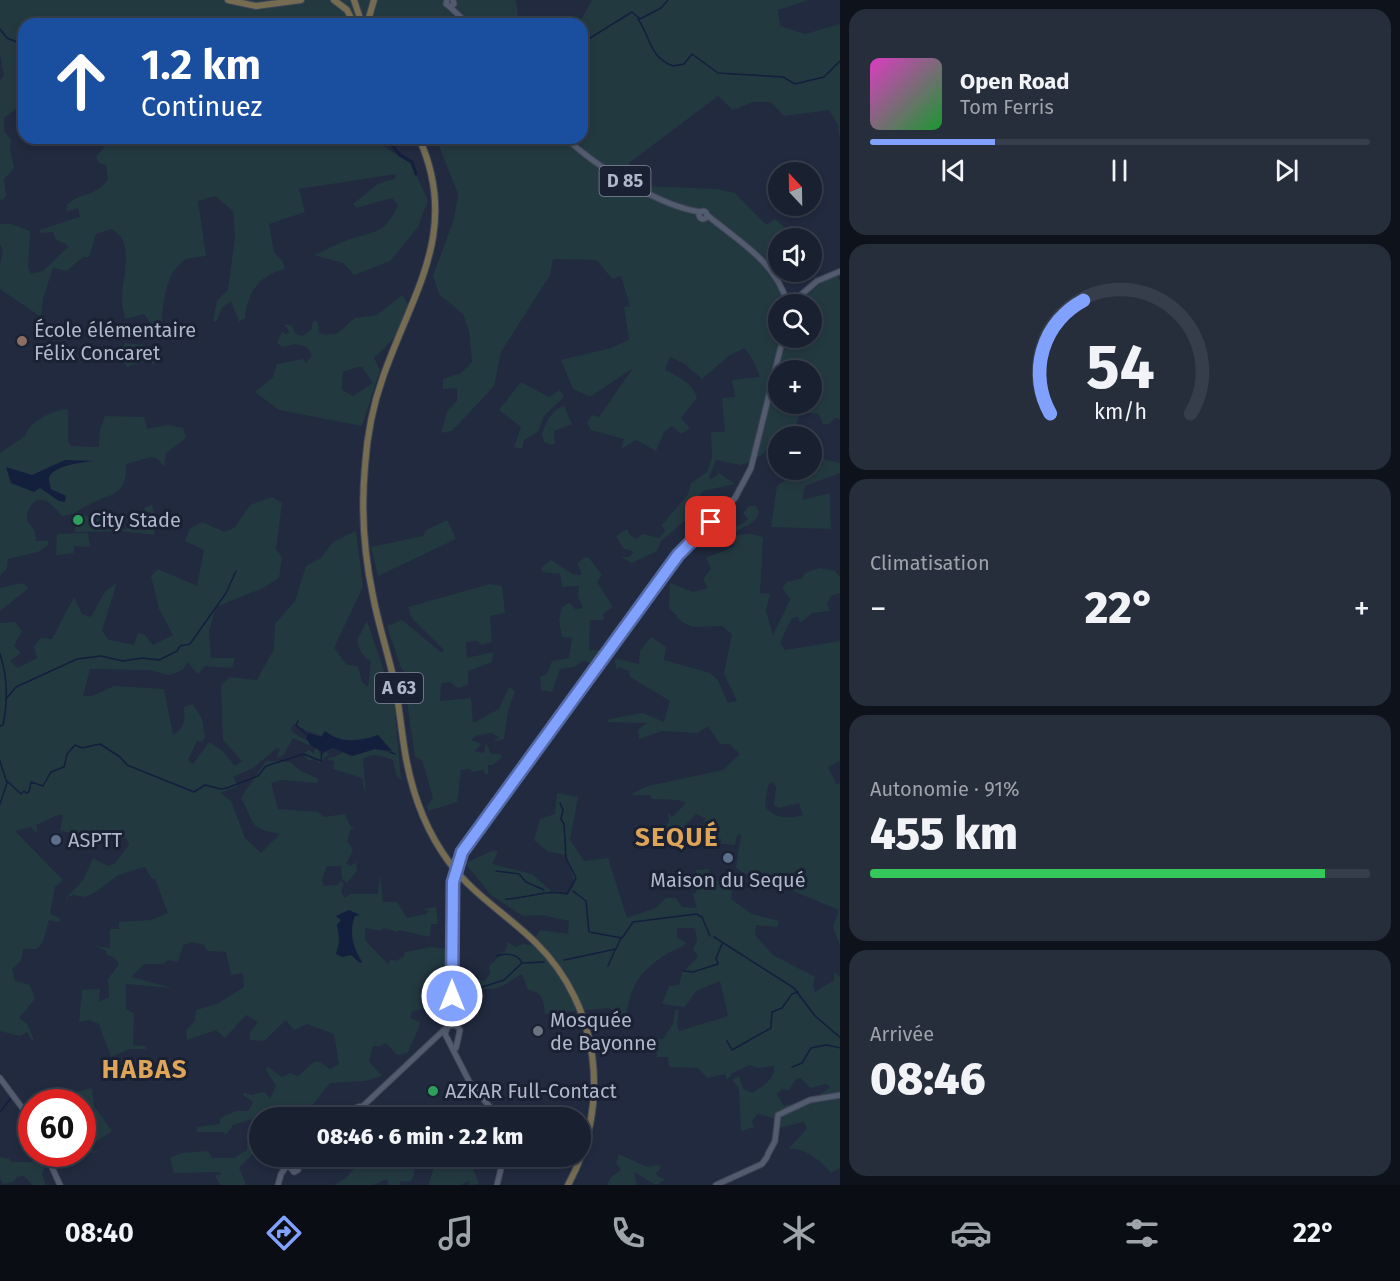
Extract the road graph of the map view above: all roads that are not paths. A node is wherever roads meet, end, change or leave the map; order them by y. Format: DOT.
graph roads {
  1 [pos="229,0"];
  2 [pos="285,0"];
  3 [pos="301,0"];
  4 [pos="334,0"];
  5 [pos="352,0"];
  6 [pos="374,0"];
  7 [pos="449,2"];
  8 [pos="354,18"];
  9 [pos="358,18"];
  10 [pos="364,18"];
  11 [pos="463,18"];
  12 [pos="423,144"];
  13 [pos="573,144"];
  14 [pos="840,271"];
  15 [pos="786,294"];
  16 [pos="803,294"];
  17 [pos="781,348"];
  18 [pos="452,1015"];
  19 [pos="456,1025"];
  20 [pos="447,1027"];
  21 [pos="448,1038"];
  22 [pos="434,1039"];
  23 [pos="456,1039"];
  24 [pos="456,1052"];
  25 [pos="0,1078"];
  26 [pos="840,1095"];
  27 [pos="18,1102"];
  28 [pos="362,1107"];
  29 [pos="490,1107"];
  30 [pos="51,1167"];
  31 [pos="297,1167"];
  32 [pos="501,1167"];
  33 [pos="289,1168"];
  34 [pos="59,1185"];
  35 [pos="278,1185"];
  36 [pos="497,1185"];
  37 [pos="570,1185"];
  38 [pos="716,1185"];
  1 -- 2 [label="highway"];
  1 -- 3 [label="highway"];
  4 -- 8 [label="highway"];
  5 -- 9 [label="highway"];
  6 -- 10 [label="highway"];
  7 -- 11 [label="main road"];
  12 -- 37 [label="highway, A 63"];
  13 -- 15 [label="main road, D 85"];
  14 -- 16 [label="main road"];
  17 -- 18 [label="main road, bridge"];
  18 -- 19 [label="main road"];
  18 -- 20 [label="main road"];
  19 -- 20 [label="main road"];
  19 -- 23 [label="main road"];
  20 -- 21 [label="main road"];
  20 -- 22 [label="main road"];
  21 -- 22 [label="main road"];
  21 -- 23 [label="main road"];
  21 -- 24 [label="main road"];
  22 -- 28 [label="main road"];
  23 -- 24 [label="main road"];
  24 -- 29 [label="main road"];
  25 -- 27 [label="main road"];
  26 -- 38 [label="main road"];
  30 -- 34 [label="main road"];
  31 -- 33 [label="main road"];
  32 -- 36 [label="main road"];
  33 -- 35 [label="main road"];
}
